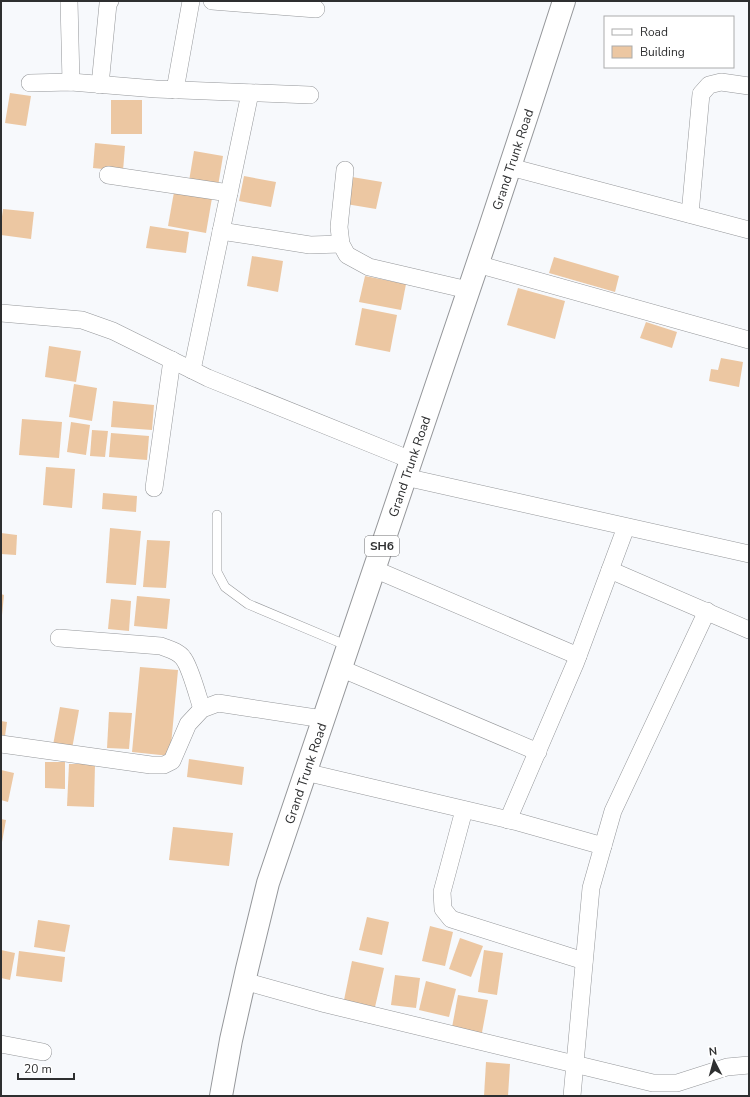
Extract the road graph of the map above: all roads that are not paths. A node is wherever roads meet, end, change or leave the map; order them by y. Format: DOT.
graph roads {
  1 [pos="69,1"];
  2 [pos="110,1"];
  3 [pos="191,1"];
  4 [pos="212,1"];
  5 [pos="564,1"];
  6 [pos="316,9"];
  7 [pos="71,82"];
  8 [pos="30,83"];
  9 [pos="100,85"];
  10 [pos="749,86"];
  11 [pos="174,90"];
  12 [pos="250,93"];
  13 [pos="310,94"];
  14 [pos="510,167"];
  15 [pos="345,170"];
  16 [pos="108,175"];
  17 [pos="229,193"];
  18 [pos="690,214"];
  19 [pos="749,230"];
  20 [pos="221,231"];
  21 [pos="341,244"];
  22 [pos="477,264"];
  23 [pos="468,290"];
  24 [pos="1,313"];
  25 [pos="749,340"];
  26 [pos="172,360"];
  27 [pos="192,370"];
  28 [pos="408,469"];
  29 [pos="154,488"];
  30 [pos="218,515"];
  31 [pos="626,527"];
  32 [pos="749,554"];
  33 [pos="374,569"];
  34 [pos="610,570"];
  35 [pos="707,611"];
  36 [pos="749,630"];
  37 [pos="59,638"];
  38 [pos="348,646"];
  39 [pos="578,656"];
  40 [pos="340,668"];
  41 [pos="202,708"];
  42 [pos="323,719"];
  43 [pos="1,744"];
  44 [pos="538,752"];
  45 [pos="305,772"];
  46 [pos="464,810"];
  47 [pos="508,820"];
  48 [pos="603,846"];
  49 [pos="584,961"];
  50 [pos="244,982"];
  51 [pos="1,1044"];
  52 [pos="43,1052"];
  53 [pos="574,1064"];
  54 [pos="749,1065"];
  55 [pos="221,1096"];
  56 [pos="572,1096"];
  1 -- 7 [label="street"];
  2 -- 9 [label="street"];
  3 -- 11 [label="street"];
  4 -- 6 [label="street"];
  5 -- 14 [label="main road, Grand Trunk Road / SH6"];
  7 -- 8 [label="street"];
  7 -- 9 [label="street"];
  9 -- 11 [label="street"];
  10 -- 18 [label="street"];
  11 -- 12 [label="street"];
  12 -- 13 [label="street"];
  12 -- 17 [label="street"];
  14 -- 18 [label="street"];
  14 -- 22 [label="main road, Grand Trunk Road / SH6"];
  15 -- 21 [label="street"];
  16 -- 17 [label="street"];
  17 -- 20 [label="street"];
  18 -- 19 [label="street"];
  20 -- 21 [label="street"];
  20 -- 27 [label="street"];
  21 -- 23 [label="street"];
  22 -- 23 [label="main road, Grand Trunk Road / SH6"];
  22 -- 25 [label="street"];
  23 -- 28 [label="main road, Grand Trunk Road / SH6"];
  24 -- 26 [label="street"];
  26 -- 27 [label="street"];
  26 -- 29 [label="street"];
  27 -- 28 [label="street"];
  28 -- 31 [label="street"];
  28 -- 33 [label="main road, Grand Trunk Road / SH6"];
  30 -- 38 [label="lane"];
  31 -- 32 [label="street"];
  31 -- 34 [label="street"];
  33 -- 38 [label="main road, Grand Trunk Road / SH6"];
  33 -- 39 [label="street"];
  34 -- 35 [label="street"];
  34 -- 39 [label="street"];
  35 -- 36 [label="street"];
  35 -- 48 [label="street"];
  37 -- 41 [label="street"];
  38 -- 40 [label="main road, Grand Trunk Road / SH6"];
  39 -- 44 [label="street"];
  40 -- 42 [label="main road, Grand Trunk Road / SH6"];
  40 -- 44 [label="street"];
  41 -- 42 [label="street"];
  41 -- 43 [label="street"];
  42 -- 45 [label="main road, Grand Trunk Road / SH6"];
  44 -- 47 [label="street"];
  45 -- 46 [label="street"];
  45 -- 50 [label="main road, Grand Trunk Road / SH6"];
  46 -- 47 [label="street"];
  46 -- 49 [label="street"];
  47 -- 48 [label="street"];
  48 -- 49 [label="street"];
  49 -- 53 [label="street"];
  50 -- 53 [label="street"];
  50 -- 55 [label="main road, Grand Trunk Road / SH6"];
  51 -- 52 [label="street"];
  53 -- 54 [label="street"];
  53 -- 56 [label="street"];
}
